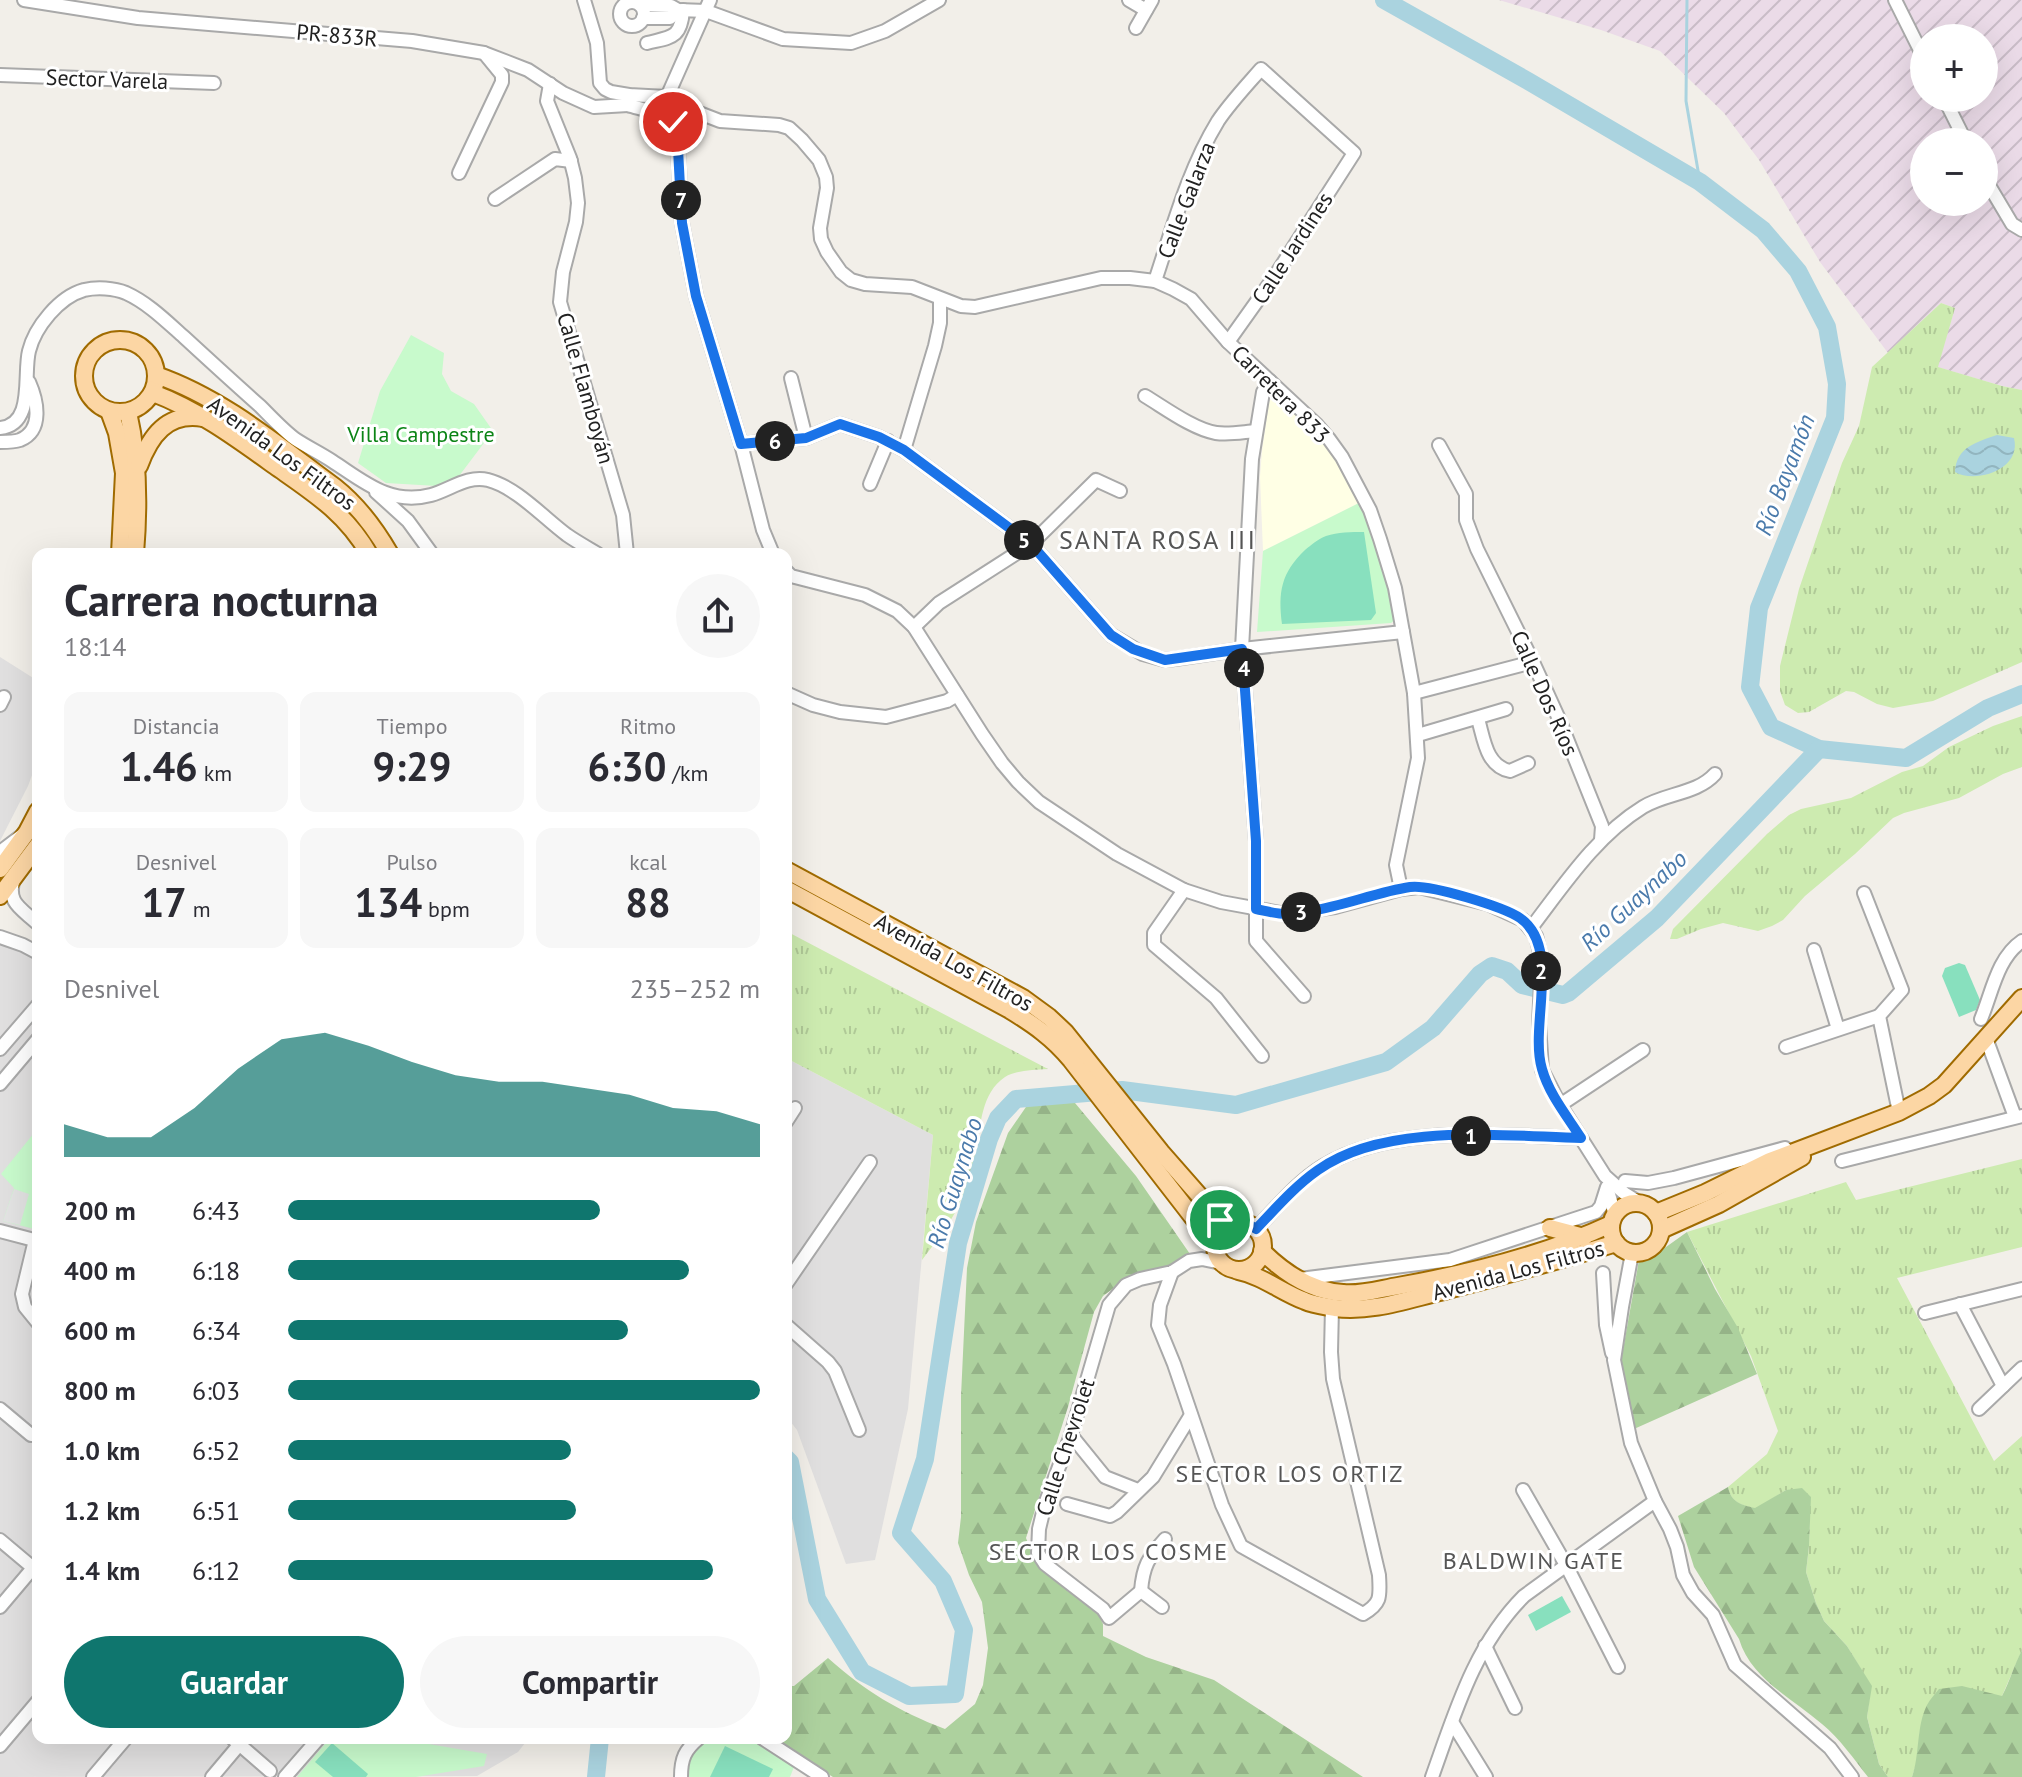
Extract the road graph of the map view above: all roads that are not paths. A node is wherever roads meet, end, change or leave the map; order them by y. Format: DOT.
graph roads {
  1 [pos="24,0"];
  2 [pos="584,0"];
  3 [pos="939,0"];
  4 [pos="1129,0"];
  5 [pos="1895,0"];
  6 [pos="633,2"];
  7 [pos="1149,5"];
  8 [pos="708,6"];
  9 [pos="681,10"];
  10 [pos="643,18"];
  11 [pos="1136,28"];
  12 [pos="1910,30"];
  13 [pos="647,43"];
  14 [pos="484,53"];
  15 [pos="0,75"];
  16 [pos="214,83"];
  17 [pos="550,84"];
  18 [pos="667,97"];
  19 [pos="628,100"];
  20 [pos="1354,153"];
  21 [pos="571,161"];
  22 [pos="459,173"];
  23 [pos="495,199"];
  24 [pos="1998,200"];
  25 [pos="2022,230"];
  26 [pos="1155,281"];
  27 [pos="940,299"];
  28 [pos="1228,342"];
  29 [pos="27,375"];
  30 [pos="156,375"];
  31 [pos="791,378"];
  32 [pos="1270,381"];
  33 [pos="153,393"];
  34 [pos="1145,396"];
  35 [pos="109,411"];
  36 [pos="128,412"];
  37 [pos="208,419"];
  38 [pos="0,428"];
  39 [pos="1256,431"];
  40 [pos="806,438"];
  41 [pos="888,441"];
  42 [pos="0,442"];
  43 [pos="741,444"];
  44 [pos="1439,445"];
  45 [pos="904,450"];
  46 [pos="138,475"];
  47 [pos="870,484"];
  48 [pos="370,487"];
  49 [pos="1120,491"];
  50 [pos="427,496"];
  51 [pos="408,521"];
  52 [pos="1031,544"];
  53 [pos="120,548"];
  54 [pos="135,548"];
  55 [pos="365,548"];
  56 [pos="386,548"];
  57 [pos="428,548"];
  58 [pos="588,548"];
  59 [pos="626,548"];
  60 [pos="770,548"];
  61 [pos="792,576"];
  62 [pos="914,627"];
  63 [pos="1403,632"];
  64 [pos="1242,649"];
  65 [pos="1533,662"];
  66 [pos="1414,693"];
  67 [pos="957,695"];
  68 [pos="792,696"];
  69 [pos="1506,709"];
  70 [pos="1478,719"];
  71 [pos="1418,735"];
  72 [pos="1528,763"];
  73 [pos="1715,774"];
  74 [pos="32,839"];
  75 [pos="1601,840"];
  76 [pos="0,852"];
  77 [pos="8,871"];
  78 [pos="792,873"];
  79 [pos="1401,889"];
  80 [pos="1184,890"];
  81 [pos="792,892"];
  82 [pos="1864,893"];
  83 [pos="0,896"];
  84 [pos="1256,909"];
  85 [pos="32,918"];
  86 [pos="1531,928"];
  87 [pos="0,937"];
  88 [pos="2022,941"];
  89 [pos="32,950"];
  90 [pos="1814,950"];
  91 [pos="1304,996"];
  92 [pos="2022,998"];
  93 [pos="32,1012"];
  94 [pos="1879,1016"];
  95 [pos="1981,1019"];
  96 [pos="1838,1029"];
  97 [pos="1058,1035"];
  98 [pos="1986,1038"];
  99 [pos="32,1046"];
  100 [pos="1,1047"];
  101 [pos="1786,1047"];
  102 [pos="1643,1050"];
  103 [pos="1262,1056"];
  104 [pos="0,1084"];
  105 [pos="1560,1105"];
  106 [pos="795,1108"];
  107 [pos="1899,1112"];
  108 [pos="792,1113"];
  109 [pos="2019,1116"];
  110 [pos="1838,1136"];
  111 [pos="1581,1138"];
  112 [pos="1155,1156"];
  113 [pos="1842,1161"];
  114 [pos="870,1162"];
  115 [pos="1625,1181"];
  116 [pos="1606,1182"];
  117 [pos="1640,1203"];
  118 [pos="1613,1220"];
  119 [pos="1659,1221"];
  120 [pos="1226,1226"];
  121 [pos="1550,1228"];
  122 [pos="1256,1229"];
  123 [pos="0,1231"];
  124 [pos="1584,1237"];
  125 [pos="32,1240"];
  126 [pos="1215,1242"];
  127 [pos="1616,1243"];
  128 [pos="1262,1251"];
  129 [pos="1632,1253"];
  130 [pos="32,1259"];
  131 [pos="1221,1263"];
  132 [pos="1238,1271"];
  133 [pos="1172,1272"];
  134 [pos="1603,1273"];
  135 [pos="792,1275"];
  136 [pos="1298,1279"];
  137 [pos="2022,1289"];
  138 [pos="1960,1304"];
  139 [pos="1332,1307"];
  140 [pos="1925,1313"];
  141 [pos="32,1316"];
  142 [pos="792,1330"];
  143 [pos="1614,1360"];
  144 [pos="2022,1368"];
  145 [pos="2003,1386"];
  146 [pos="0,1409"];
  147 [pos="1979,1409"];
  148 [pos="1191,1415"];
  149 [pos="859,1430"];
  150 [pos="31,1435"];
  151 [pos="1071,1435"];
  152 [pos="1138,1490"];
  153 [pos="1523,1490"];
  154 [pos="1655,1501"];
  155 [pos="1067,1504"];
  156 [pos="1165,1539"];
  157 [pos="0,1540"];
  158 [pos="32,1565"];
  159 [pos="1566,1565"];
  160 [pos="32,1572"];
  161 [pos="1141,1591"];
  162 [pos="0,1607"];
  163 [pos="1162,1607"];
  164 [pos="1485,1646"];
  165 [pos="1618,1667"];
  166 [pos="32,1708"];
  167 [pos="1515,1708"];
  168 [pos="1452,1722"];
  169 [pos="121,1744"];
  170 [pos="234,1744"];
  171 [pos="239,1744"];
  172 [pos="314,1744"];
  173 [pos="682,1744"];
  174 [pos="692,1744"];
  175 [pos="771,1744"];
  176 [pos="0,1746"];
  177 [pos="681,1763"];
  178 [pos="270,1771"];
  179 [pos="93,1777"];
  180 [pos="212,1777"];
  181 [pos="285,1777"];
  182 [pos="681,1777"];
  183 [pos="822,1777"];
  184 [pos="1432,1777"];
  185 [pos="1486,1777"];
  186 [pos="1852,1777"];
  1 -- 14 [label="street, PR-833R / PR-833R"];
  2 -- 19 [label="street"];
  3 -- 8 [label="street"];
  4 -- 7 [label="street"];
  5 -- 12 [label="street"];
  6 -- 9 [label="street"];
  6 -- 10 [label="street"];
  6 -- 10 [label="street"];
  7 -- 11 [label="street"];
  8 -- 9 [label="street"];
  8 -- 18 [label="street"];
  9 -- 10 [label="street"];
  9 -- 13 [label="street"];
  14 -- 17 [label="street, PR-833R / PR-833R"];
  14 -- 22 [label="street"];
  15 -- 16 [label="street, Sector Varela"];
  17 -- 19 [label="street, PR-833R / PR-833R"];
  17 -- 21 [label="street, Calle Flamboyán"];
  18 -- 19 [label="street, Carretera 833"];
  18 -- 27 [label="street, Carretera 833"];
  19 -- 43 [label="street"];
  20 -- 26 [label="street, Calle Galarza"];
  20 -- 28 [label="street, Calle Jardines"];
  21 -- 23 [label="street"];
  21 -- 59 [label="street, Calle Flamboyán"];
  24 -- 25 [label="street"];
  26 -- 27 [label="street, Carretera 833"];
  26 -- 28 [label="street, Carretera 833"];
  27 -- 45 [label="street"];
  28 -- 32 [label="street, Carretera 833"];
  29 -- 38 [label="street"];
  29 -- 42 [label="street"];
  29 -- 48 [label="street"];
  30 -- 33 [label="main road"];
  30 -- 35 [label="main road"];
  30 -- 56 [label="main road, Avenida Los Filtros"];
  31 -- 40 [label="street"];
  32 -- 39 [label="street"];
  32 -- 63 [label="street, Carretera 833"];
  33 -- 36 [label="main road"];
  33 -- 37 [label="main road, Avenida Los Filtros"];
  34 -- 39 [label="street"];
  35 -- 36 [label="main road"];
  35 -- 53 [label="main road"];
  36 -- 46 [label="main road"];
  37 -- 46 [label="main road"];
  37 -- 55 [label="main road, Avenida Los Filtros"];
  39 -- 64 [label="street"];
  40 -- 41 [label="street"];
  40 -- 43 [label="street"];
  41 -- 45 [label="street"];
  41 -- 47 [label="street"];
  43 -- 60 [label="street"];
  44 -- 65 [label="street, Calle Dos Ríos"];
  45 -- 52 [label="street"];
  46 -- 54 [label="main road"];
  48 -- 50 [label="street"];
  48 -- 51 [label="street"];
  49 -- 52 [label="street"];
  50 -- 51 [label="street"];
  50 -- 58 [label="street"];
  51 -- 57 [label="street"];
  52 -- 62 [label="street"];
  52 -- 64 [label="street"];
  61 -- 62 [label="street"];
  62 -- 67 [label="street"];
  63 -- 64 [label="street"];
  63 -- 66 [label="street, Carretera 833"];
  64 -- 84 [label="street"];
  65 -- 66 [label="street"];
  65 -- 75 [label="street, Calle Dos Ríos"];
  66 -- 71 [label="street, Carretera 833"];
  67 -- 68 [label="street"];
  67 -- 80 [label="street"];
  69 -- 70 [label="street"];
  70 -- 71 [label="street"];
  70 -- 72 [label="street"];
  71 -- 79 [label="street, Carretera 833"];
  73 -- 75 [label="street"];
  74 -- 76 [label="street"];
  74 -- 77 [label="main road"];
  75 -- 86 [label="street"];
  77 -- 83 [label="main road"];
  77 -- 85 [label="street"];
  78 -- 97 [label="main road, Avenida Los Filtros"];
  79 -- 84 [label="street"];
  79 -- 86 [label="street"];
  80 -- 84 [label="street"];
  80 -- 103 [label="street"];
  81 -- 97 [label="main road, Avenida Los Filtros"];
  82 -- 94 [label="street"];
  84 -- 91 [label="street"];
  86 -- 105 [label="street"];
  87 -- 89 [label="street"];
  88 -- 95 [label="street"];
  90 -- 96 [label="street"];
  92 -- 98 [label="main road"];
  93 -- 100 [label="street"];
  94 -- 96 [label="street"];
  94 -- 107 [label="street"];
  96 -- 101 [label="street"];
  97 -- 112 [label="main road, Avenida Los Filtros"];
  98 -- 107 [label="main road"];
  98 -- 109 [label="street"];
  99 -- 104 [label="street"];
  102 -- 105 [label="street"];
  105 -- 111 [label="street"];
  106 -- 108 [label="street"];
  107 -- 110 [label="main road"];
  109 -- 113 [label="street"];
  110 -- 115 [label="street"];
  110 -- 119 [label="main road"];
  111 -- 116 [label="street"];
  111 -- 122 [label="street"];
  112 -- 120 [label="main road, Avenida Los Filtros"];
  112 -- 126 [label="main road, Avenida Los Filtros"];
  114 -- 135 [label="street"];
  116 -- 117 [label="street"];
  116 -- 118 [label="street"];
  116 -- 121 [label="street"];
  117 -- 118 [label="main road"];
  117 -- 119 [label="main road"];
  118 -- 124 [label="main road, Avenida Los Filtros"];
  118 -- 127 [label="main road"];
  119 -- 129 [label="main road"];
  120 -- 122 [label="main road"];
  120 -- 126 [label="main road"];
  121 -- 124 [label="main road"];
  121 -- 136 [label="street"];
  122 -- 128 [label="main road"];
  123 -- 125 [label="street"];
  124 -- 136 [label="main road, Avenida Los Filtros"];
  126 -- 131 [label="main road"];
  127 -- 129 [label="main road"];
  127 -- 139 [label="main road, Avenida Los Filtros"];
  128 -- 132 [label="main road"];
  128 -- 136 [label="main road, Avenida Los Filtros"];
  129 -- 143 [label="street"];
  130 -- 141 [label="street"];
  131 -- 132 [label="main road"];
  131 -- 133 [label="street, Calle Chevrolet"];
  132 -- 139 [label="main road, Avenida Los Filtros"];
  133 -- 148 [label="street"];
  133 -- 151 [label="street, Calle Chevrolet"];
  134 -- 143 [label="street"];
  137 -- 138 [label="street"];
  138 -- 140 [label="street"];
  138 -- 145 [label="street"];
  139 -- 148 [label="street"];
  142 -- 149 [label="street"];
  143 -- 154 [label="street"];
  144 -- 145 [label="street"];
  145 -- 147 [label="street"];
  146 -- 150 [label="street"];
  148 -- 152 [label="street"];
  151 -- 152 [label="street"];
  151 -- 161 [label="street, Calle Chevrolet"];
  152 -- 155 [label="street"];
  153 -- 159 [label="street"];
  154 -- 159 [label="street"];
  154 -- 186 [label="street"];
  156 -- 161 [label="street"];
  157 -- 158 [label="street"];
  159 -- 164 [label="street"];
  159 -- 165 [label="street"];
  160 -- 162 [label="street"];
  161 -- 163 [label="street"];
  164 -- 167 [label="street"];
  164 -- 168 [label="street"];
  166 -- 176 [label="street"];
  168 -- 184 [label="street"];
  168 -- 185 [label="street"];
  169 -- 179 [label="street"];
  170 -- 180 [label="street"];
  171 -- 178 [label="street"];
  172 -- 181 [label="street"];
  173 -- 177 [label="street"];
  174 -- 177 [label="street"];
  175 -- 183 [label="street"];
  177 -- 182 [label="street"];
}
